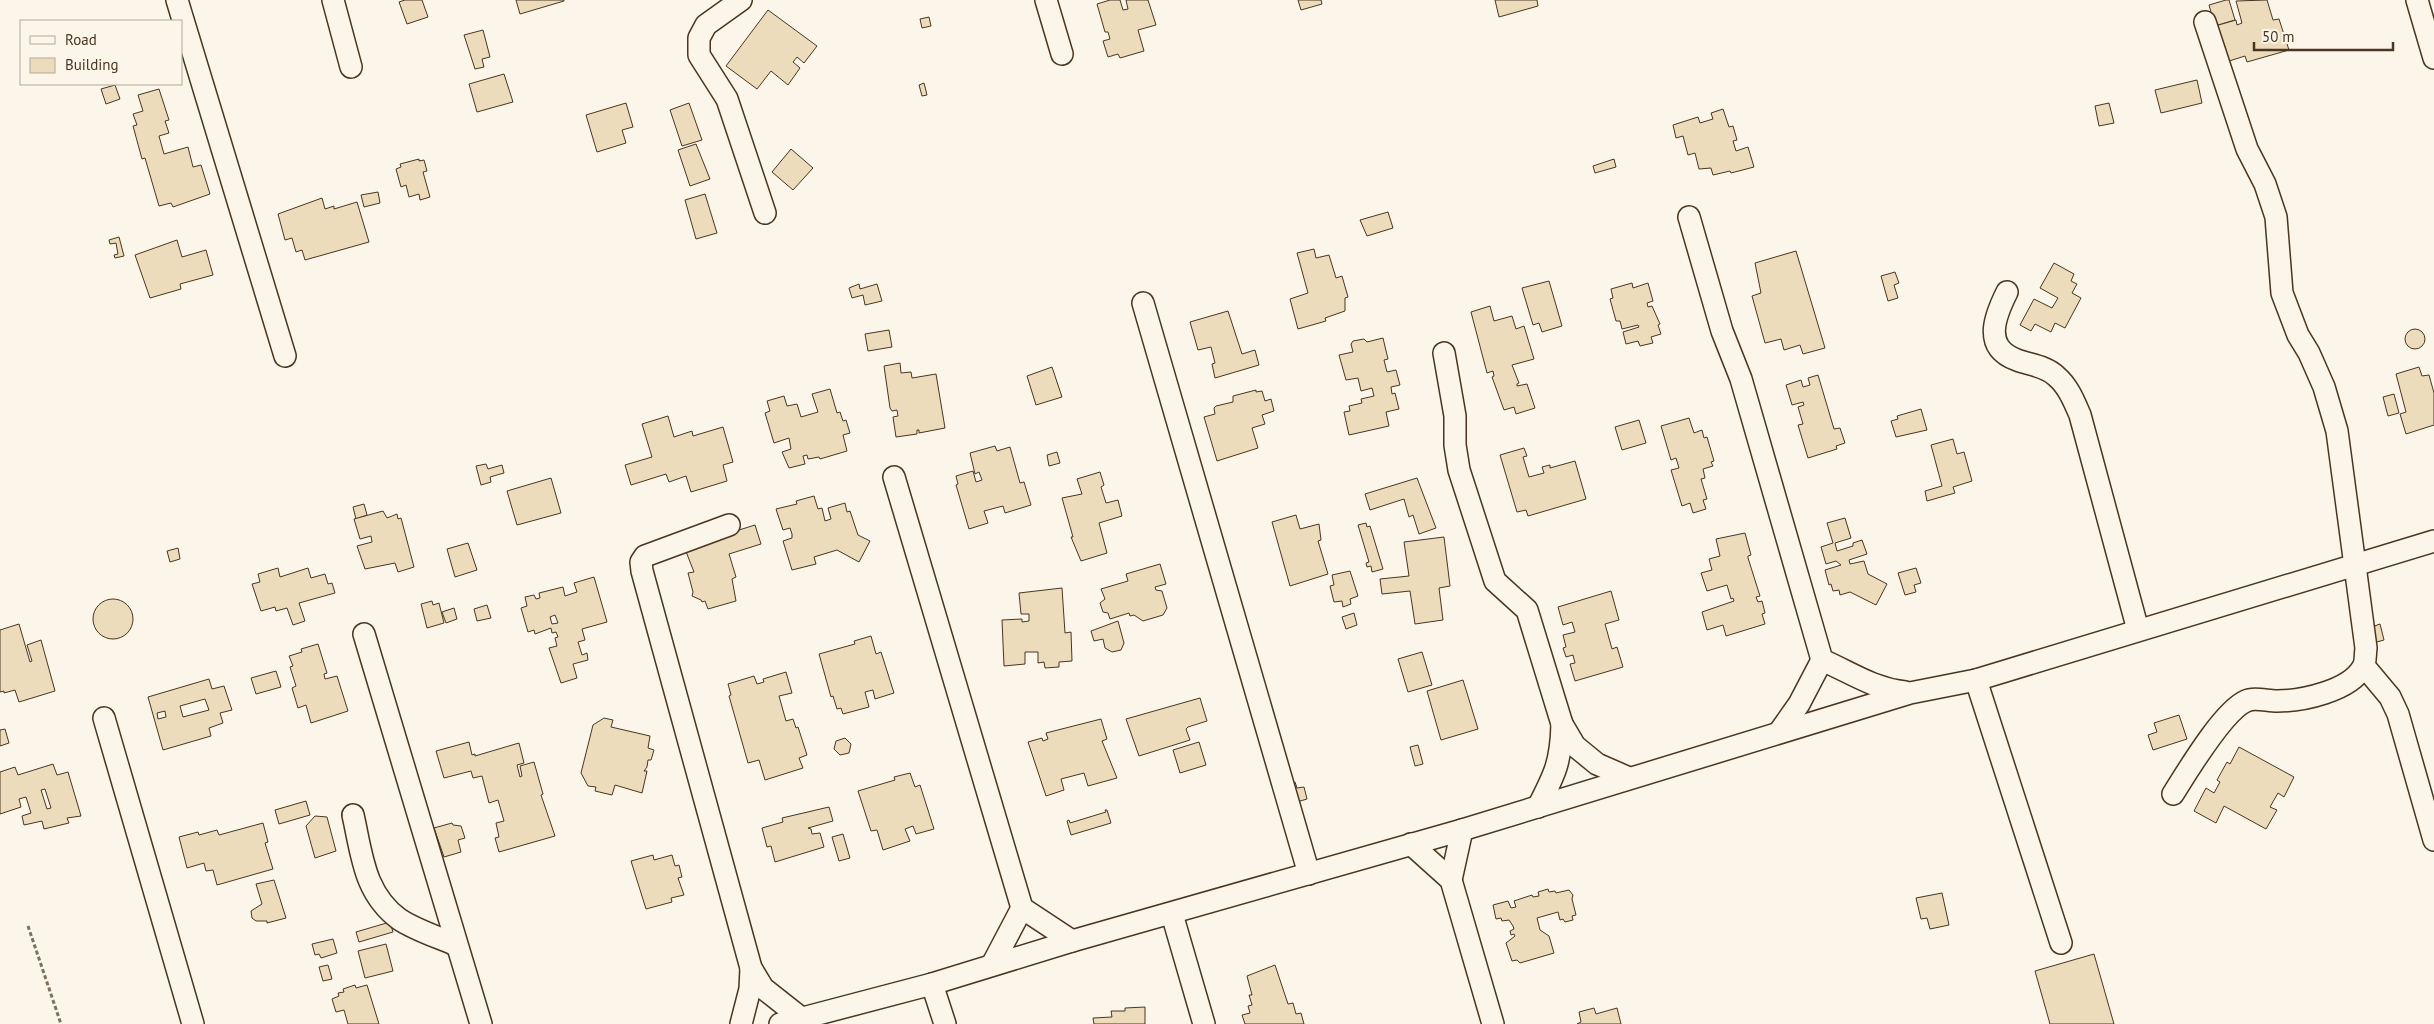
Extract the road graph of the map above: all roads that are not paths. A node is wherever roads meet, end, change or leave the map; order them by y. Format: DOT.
graph roads {
  1 [pos="177,0"];
  2 [pos="333,0"];
  3 [pos="741,0"];
  4 [pos="1046,0"];
  5 [pos="2417,0"];
  6 [pos="2205,22"];
  7 [pos="1062,54"];
  8 [pos="2434,58"];
  9 [pos="351,67"];
  10 [pos="765,213"];
  11 [pos="1689,217"];
  12 [pos="2007,292"];
  13 [pos="1143,303"];
  14 [pos="1444,353"];
  15 [pos="285,356"];
  16 [pos="894,477"];
  17 [pos="729,525"];
  18 [pos="2434,541"];
  19 [pos="2354,564"];
  20 [pos="2138,630"];
  21 [pos="364,634"];
  22 [pos="1822,660"];
  23 [pos="2364,666"];
  24 [pos="1976,680"];
  25 [pos="1910,693"];
  26 [pos="104,718"];
  27 [pos="1562,724"];
  28 [pos="1780,731"];
  29 [pos="1629,778"];
  30 [pos="2173,794"];
  31 [pos="1538,807"];
  32 [pos="353,815"];
  33 [pos="1462,830"];
  34 [pos="2434,840"];
  35 [pos="1410,844"];
  36 [pos="1309,874"];
  37 [pos="1451,880"];
  38 [pos="1022,908"];
  39 [pos="1172,914"];
  40 [pos="1072,941"];
  41 [pos="2061,943"];
  42 [pos="456,945"];
  43 [pos="992,965"];
  44 [pos="751,968"];
  45 [pos="932,984"];
  46 [pos="801,1018"];
  47 [pos="193,1024"];
  48 [pos="481,1024"];
  49 [pos="741,1024"];
  50 [pos="780,1024"];
  51 [pos="945,1024"];
  52 [pos="1204,1024"];
  53 [pos="1493,1024"];
  1 -- 15 [label="street"];
  2 -- 9 [label="street"];
  3 -- 10 [label="street"];
  4 -- 7 [label="street"];
  5 -- 8 [label="street"];
  6 -- 19 [label="street"];
  11 -- 22 [label="street"];
  12 -- 20 [label="street"];
  13 -- 36 [label="street"];
  14 -- 27 [label="street"];
  16 -- 38 [label="street"];
  17 -- 44 [label="street"];
  18 -- 19 [label="street"];
  19 -- 20 [label="street"];
  19 -- 23 [label="street"];
  20 -- 24 [label="street"];
  21 -- 42 [label="street"];
  22 -- 25 [label="street"];
  22 -- 28 [label="street"];
  23 -- 30 [label="street"];
  23 -- 34 [label="street"];
  24 -- 25 [label="street"];
  24 -- 41 [label="street"];
  25 -- 28 [label="street"];
  26 -- 47 [label="street"];
  27 -- 29 [label="street"];
  27 -- 31 [label="street"];
  28 -- 29 [label="street"];
  29 -- 31 [label="street"];
  31 -- 33 [label="street"];
  32 -- 42 [label="street"];
  33 -- 35 [label="street"];
  33 -- 37 [label="street"];
  35 -- 36 [label="street"];
  35 -- 37 [label="street"];
  36 -- 39 [label="street"];
  37 -- 53 [label="street"];
  38 -- 40 [label="street"];
  38 -- 43 [label="street"];
  39 -- 40 [label="street"];
  39 -- 52 [label="street"];
  40 -- 43 [label="street"];
  42 -- 48 [label="street"];
  43 -- 45 [label="street"];
  44 -- 46 [label="street"];
  44 -- 49 [label="street"];
  45 -- 46 [label="street"];
  45 -- 51 [label="street"];
  46 -- 50 [label="street"];
}
